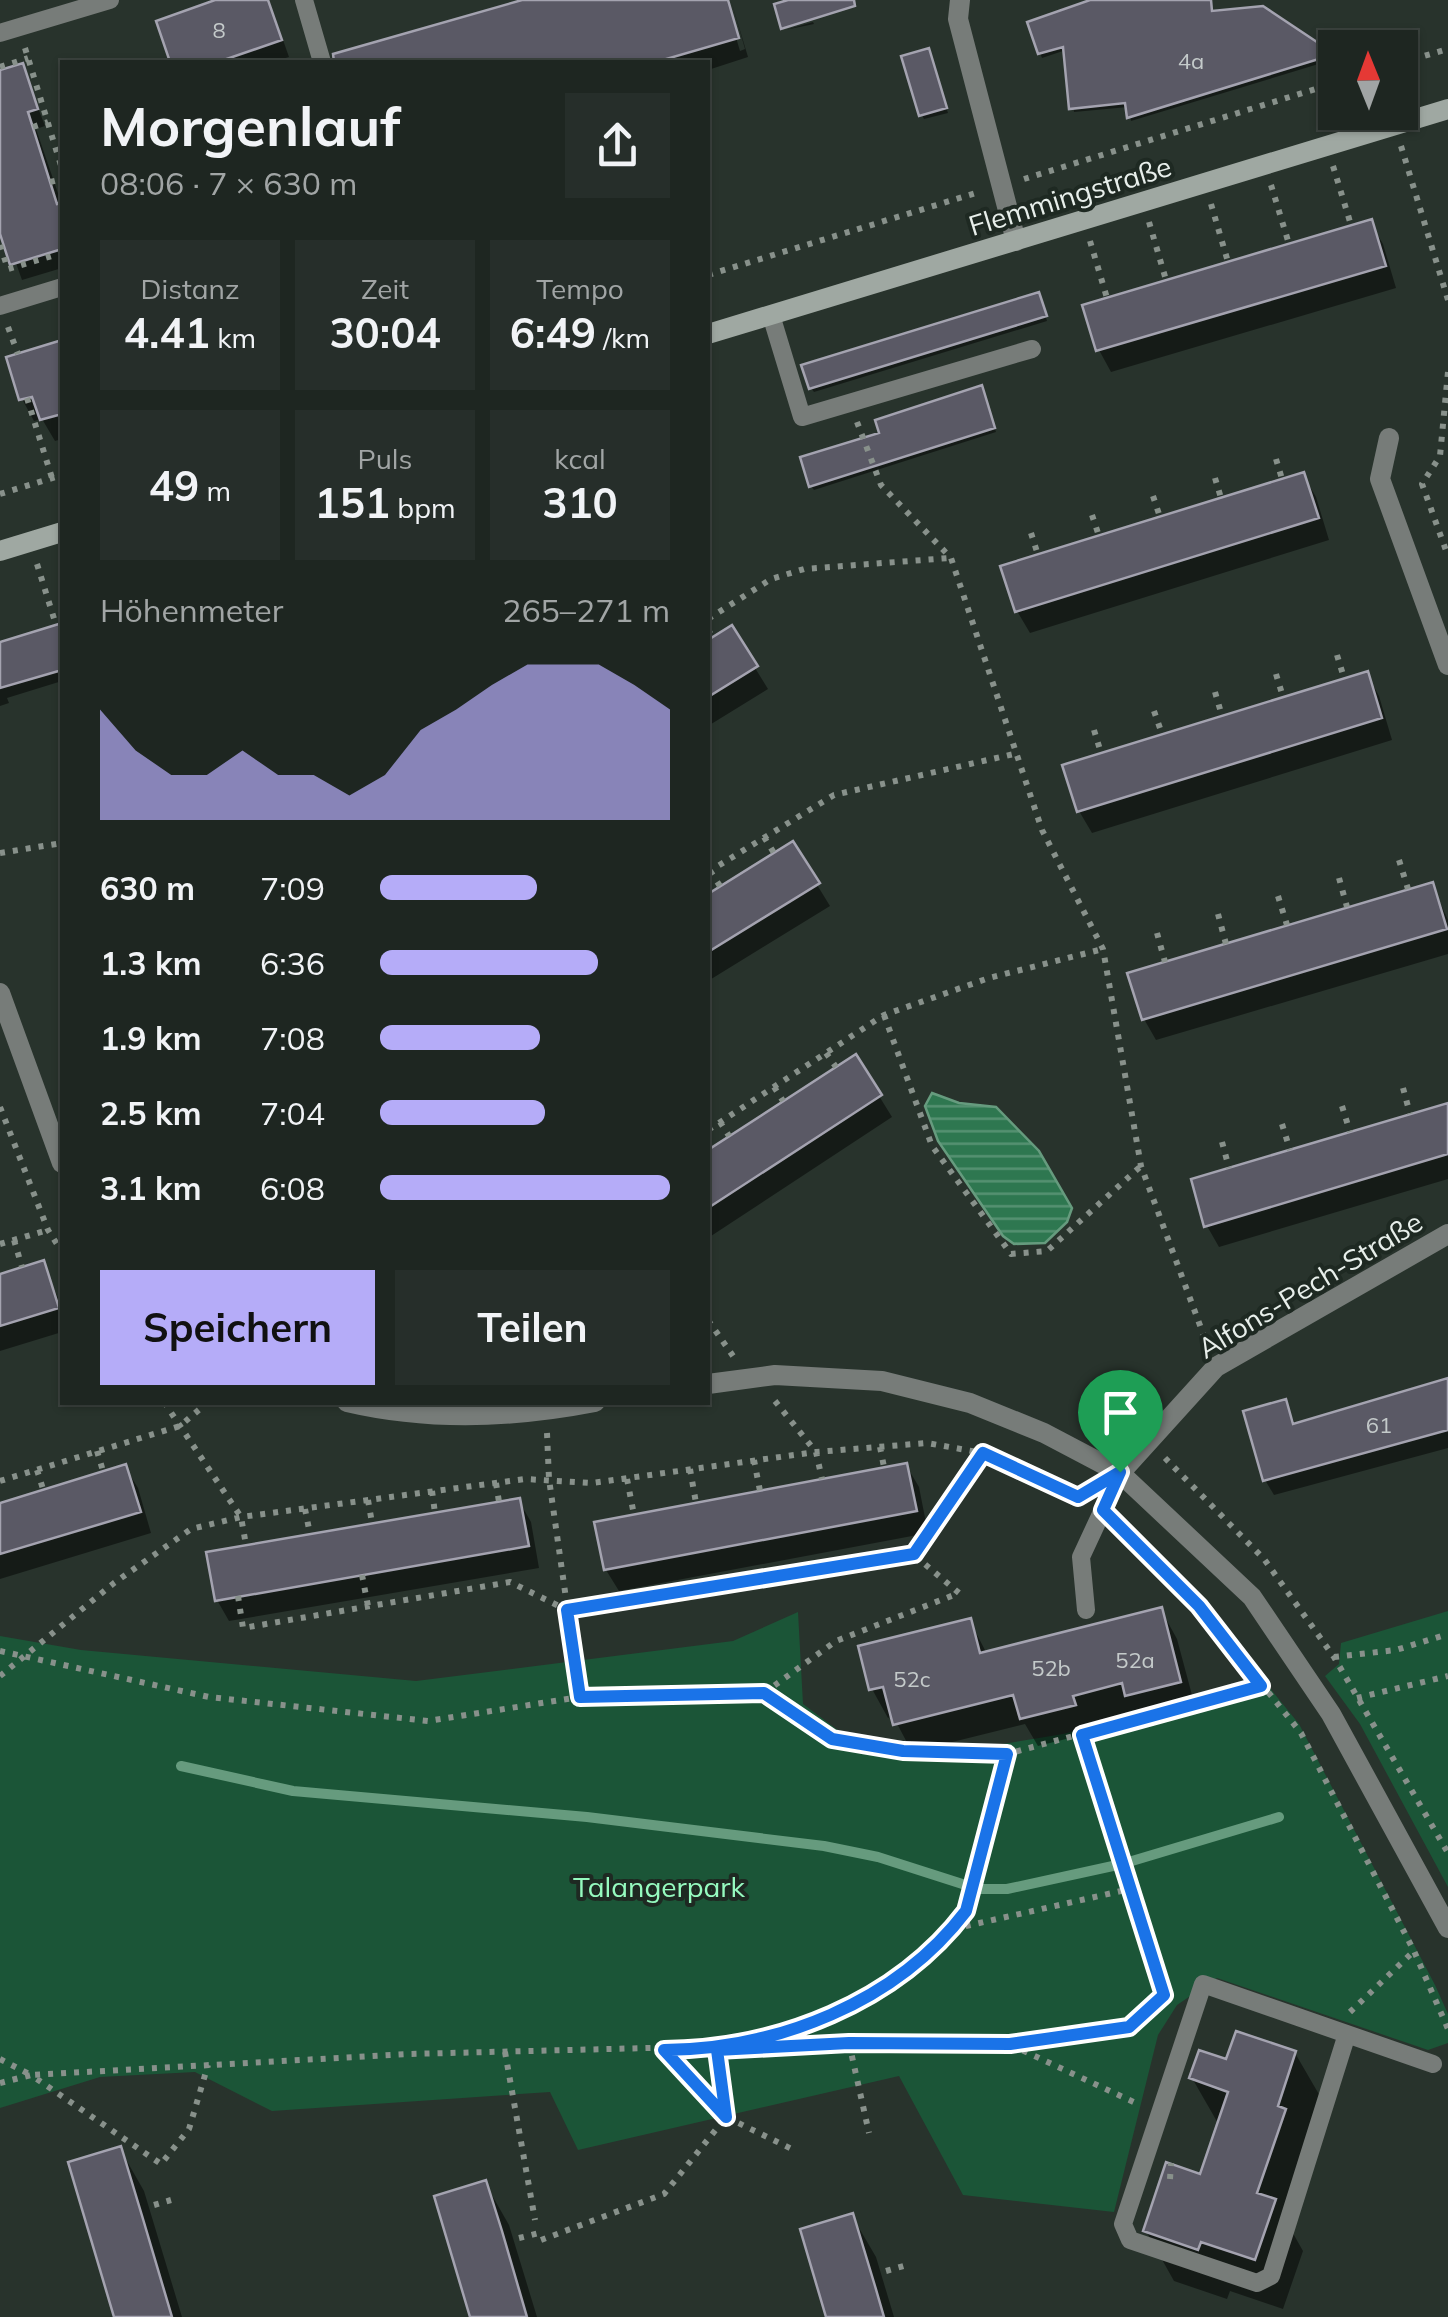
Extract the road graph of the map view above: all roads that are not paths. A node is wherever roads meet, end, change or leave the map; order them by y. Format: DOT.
graph roads {
  1 [pos="110,0"];
  2 [pos="304,0"];
  3 [pos="960,0"];
  4 [pos="0,33"];
  5 [pos="321,60"];
  6 [pos="1448,109"];
  7 [pos="1016,241"];
  8 [pos="60,288"];
  9 [pos="0,306"];
  10 [pos="770,315"];
  11 [pos="710,333"];
  12 [pos="1032,349"];
  13 [pos="1388,438"];
  14 [pos="60,533"];
  15 [pos="0,551"];
  16 [pos="1448,665"];
  17 [pos="0,994"];
  18 [pos="60,1158"];
  19 [pos="1448,1234"];
  20 [pos="710,1384"];
  21 [pos="371,1405"];
  22 [pos="547,1407"];
  23 [pos="1120,1472"];
  24 [pos="1086,1610"];
  25 [pos="1448,1928"];
  26 [pos="1340,2031"];
  27 [pos="1433,2064"];
  1 -- 4 [label="lane"];
  2 -- 5 [label="lane"];
  3 -- 7 [label="street"];
  6 -- 7 [label="street, Flemmingstraße"];
  7 -- 10 [label="street, Flemmingstraße"];
  8 -- 9 [label="lane"];
  10 -- 11 [label="street, Flemmingstraße"];
  10 -- 12 [label="lane"];
  13 -- 16 [label="street"];
  14 -- 15 [label="street"];
  17 -- 18 [label="street"];
  19 -- 23 [label="street, Alfons-Pech-Straße"];
  20 -- 23 [label="street"];
  21 -- 22 [label="street"];
  23 -- 24 [label="lane"];
  23 -- 25 [label="street"];
  26 -- 26 [label="lane"];
  26 -- 27 [label="lane"];
}
